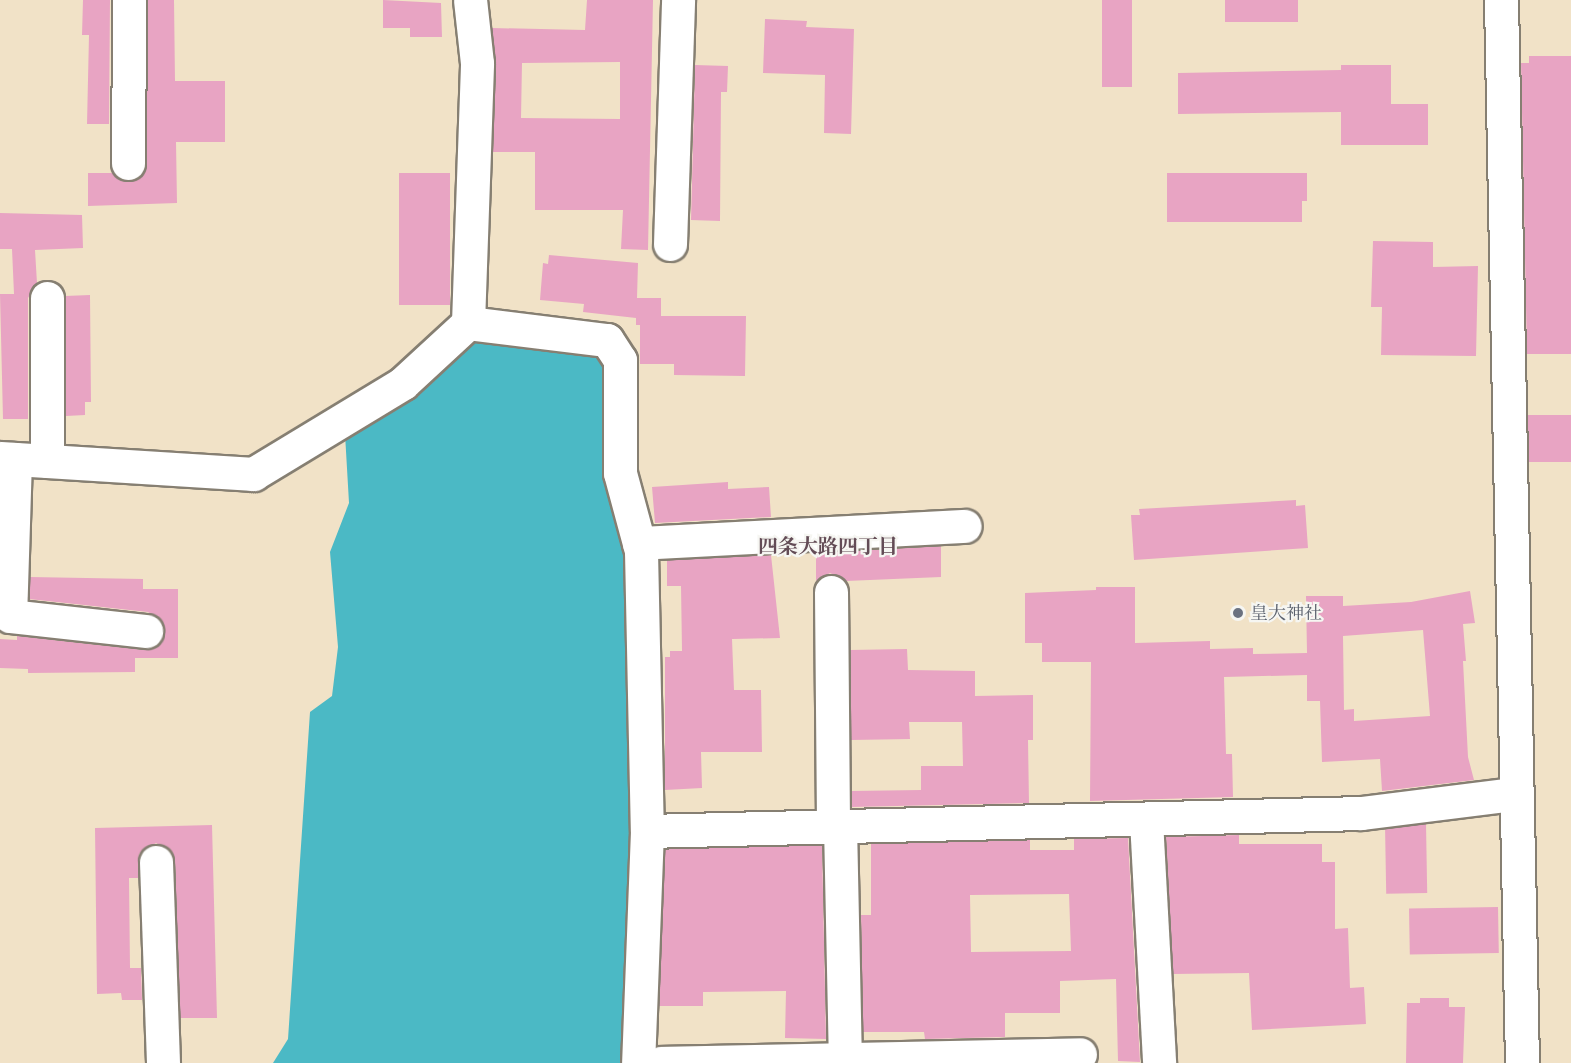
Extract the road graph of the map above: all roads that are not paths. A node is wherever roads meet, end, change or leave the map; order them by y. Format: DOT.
graph roads {
  1 [pos="129,0"];
  2 [pos="470,0"];
  3 [pos="678,0"];
  4 [pos="1501,0"];
  5 [pos="128,163"];
  6 [pos="670,244"];
  7 [pos="46,298"];
  8 [pos="468,322"];
  9 [pos="7,459"];
  10 [pos="47,461"];
  11 [pos="965,526"];
  12 [pos="639,543"];
  13 [pos="831,592"];
  14 [pos="146,631"];
  15 [pos="1514,794"];
  16 [pos="1146,820"];
  17 [pos="836,825"];
  18 [pos="647,831"];
  19 [pos="156,862"];
  20 [pos="1080,1054"];
  21 [pos="844,1059"];
  22 [pos="163,1063"];
  23 [pos="638,1063"];
  24 [pos="661,1063"];
  25 [pos="1159,1063"];
  26 [pos="1522,1063"];
  1 -- 5 [label="street"];
  2 -- 8 [label="street"];
  3 -- 6 [label="street"];
  4 -- 15 [label="street"];
  7 -- 10 [label="street"];
  8 -- 10 [label="street"];
  8 -- 12 [label="street"];
  9 -- 10 [label="street"];
  9 -- 14 [label="street"];
  11 -- 12 [label="street"];
  12 -- 18 [label="street"];
  13 -- 17 [label="street"];
  15 -- 16 [label="street"];
  15 -- 26 [label="street"];
  16 -- 17 [label="street"];
  16 -- 25 [label="street"];
  17 -- 18 [label="street"];
  17 -- 21 [label="street"];
  18 -- 23 [label="street"];
  19 -- 22 [label="street"];
  20 -- 21 [label="street"];
  21 -- 24 [label="street"];
}
